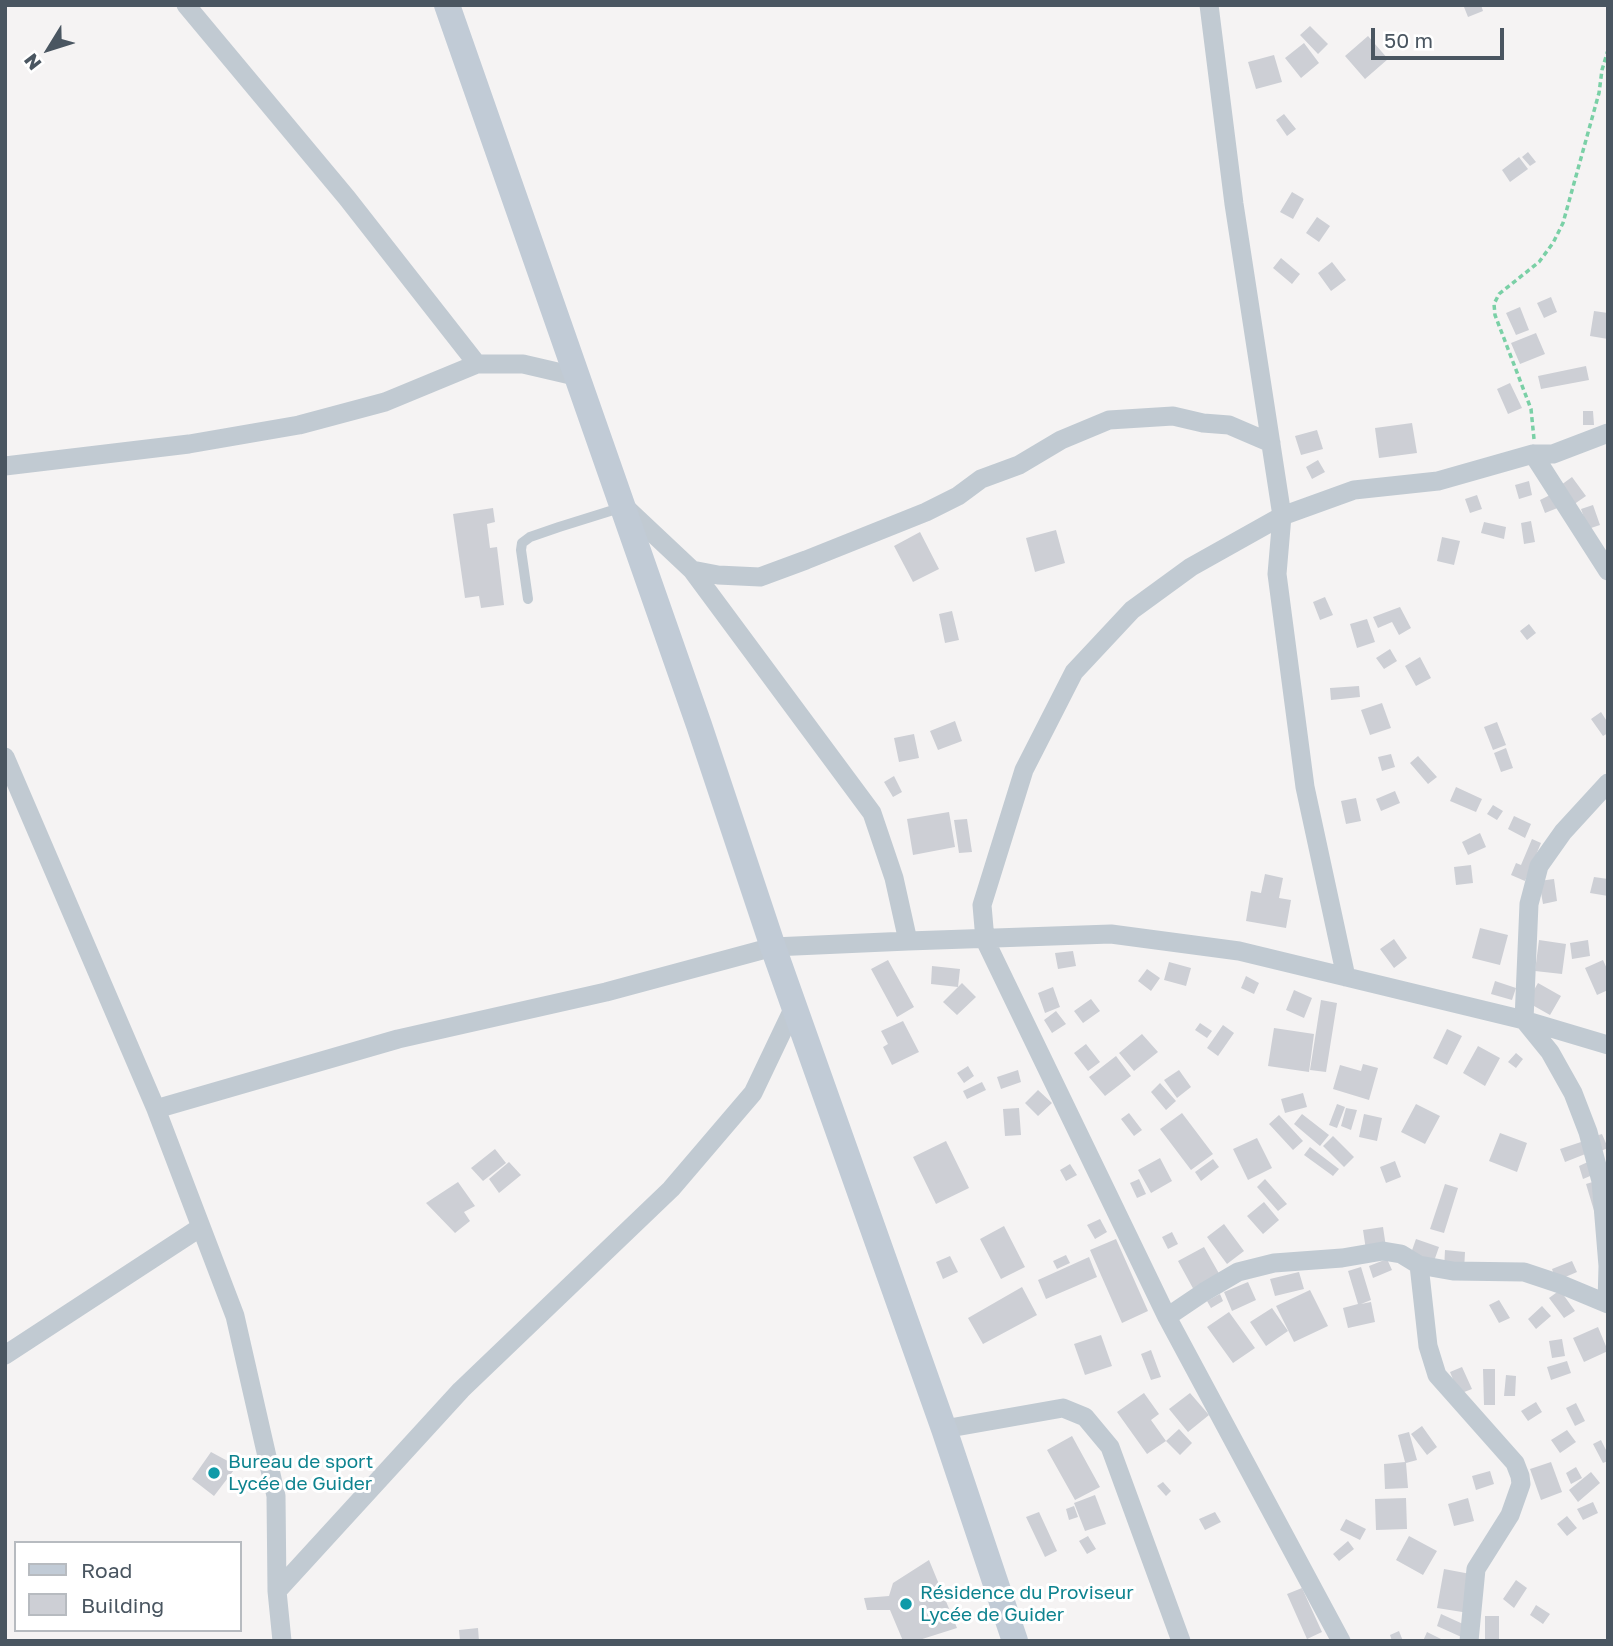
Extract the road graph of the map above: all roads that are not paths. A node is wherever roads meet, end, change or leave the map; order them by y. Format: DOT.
graph roads {
  1 [pos="186,5"];
  2 [pos="447,5"];
  3 [pos="1214,7"];
  4 [pos="477,364"];
  5 [pos="579,377"];
  6 [pos="1608,433"];
  7 [pos="1271,443"];
  8 [pos="1533,454"];
  9 [pos="5,466"];
  10 [pos="624,506"];
  11 [pos="1282,516"];
  12 [pos="692,570"];
  13 [pos="1608,571"];
  14 [pos="528,599"];
  15 [pos="5,757"];
  16 [pos="1608,783"];
  17 [pos="985,940"];
  18 [pos="908,941"];
  19 [pos="773,947"];
  20 [pos="1346,977"];
  21 [pos="794,1007"];
  22 [pos="1524,1020"];
  23 [pos="1608,1045"];
  24 [pos="156,1109"];
  25 [pos="201,1227"];
  26 [pos="1419,1265"];
  27 [pos="1607,1304"];
  28 [pos="1167,1317"];
  29 [pos="5,1355"];
  30 [pos="944,1429"];
  31 [pos="277,1591"];
  32 [pos="282,1641"];
  33 [pos="1015,1641"];
  34 [pos="1181,1641"];
  35 [pos="1341,1641"];
  36 [pos="1469,1641"];
  1 -- 4 [label="street"];
  2 -- 5 [label="main road"];
  3 -- 7 [label="street"];
  4 -- 5 [label="street"];
  4 -- 9 [label="street"];
  5 -- 10 [label="main road"];
  6 -- 8 [label="street"];
  7 -- 11 [label="street"];
  7 -- 12 [label="street"];
  8 -- 11 [label="street"];
  8 -- 13 [label="street"];
  10 -- 12 [label="street"];
  10 -- 14 [label="lane"];
  10 -- 19 [label="main road"];
  11 -- 17 [label="street"];
  11 -- 20 [label="street"];
  12 -- 18 [label="street"];
  15 -- 24 [label="street"];
  16 -- 22 [label="street"];
  17 -- 18 [label="street"];
  17 -- 20 [label="street"];
  17 -- 28 [label="street"];
  18 -- 19 [label="street"];
  19 -- 21 [label="main road"];
  19 -- 24 [label="street"];
  20 -- 22 [label="street"];
  21 -- 30 [label="main road"];
  21 -- 31 [label="street"];
  22 -- 23 [label="street"];
  22 -- 27 [label="street"];
  24 -- 25 [label="street"];
  25 -- 29 [label="street"];
  25 -- 31 [label="street"];
  26 -- 27 [label="street"];
  26 -- 28 [label="street"];
  26 -- 36 [label="street"];
  28 -- 35 [label="street"];
  30 -- 33 [label="main road"];
  30 -- 34 [label="street"];
  31 -- 32 [label="street"];
}
